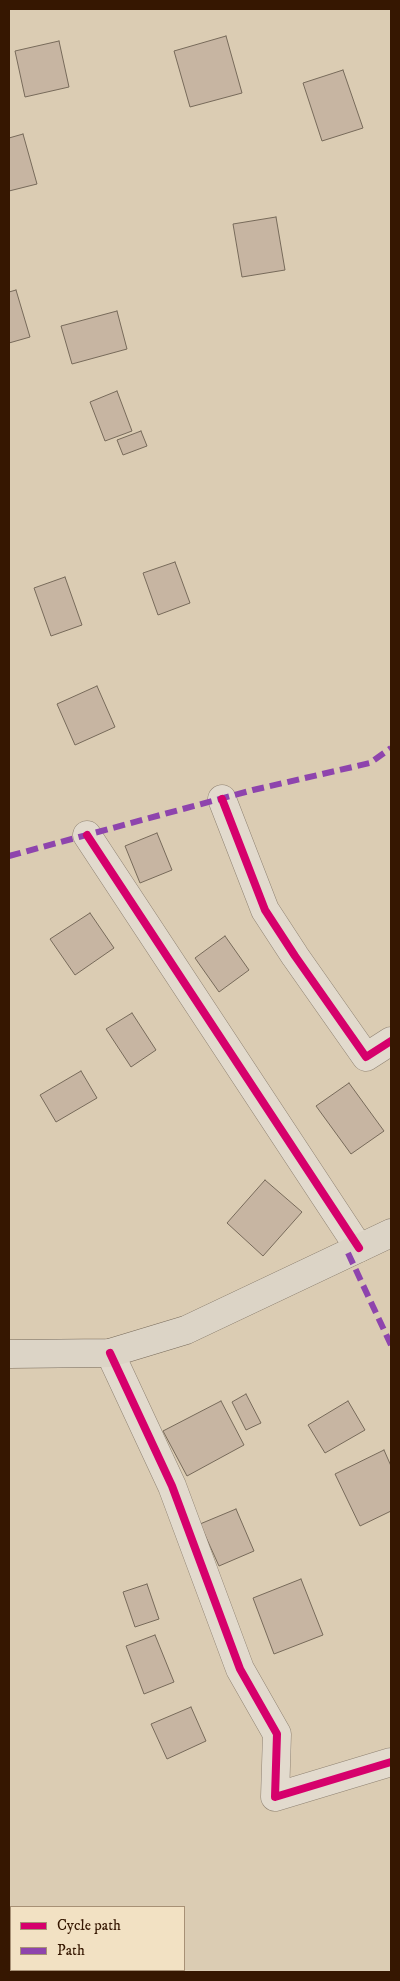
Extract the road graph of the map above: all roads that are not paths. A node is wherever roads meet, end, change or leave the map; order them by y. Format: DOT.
graph roads {
  1 [pos="222,799"];
  2 [pos="87,834"];
  3 [pos="391,1041"];
  4 [pos="391,1233"];
  5 [pos="359,1248"];
  6 [pos="110,1353"];
  7 [pos="9,1354"];
  8 [pos="391,1762"];
  1 -- 3 [label="street"];
  2 -- 5 [label="street"];
  4 -- 5 [label="main road"];
  5 -- 6 [label="main road"];
  6 -- 7 [label="main road"];
  6 -- 8 [label="street"];
}
